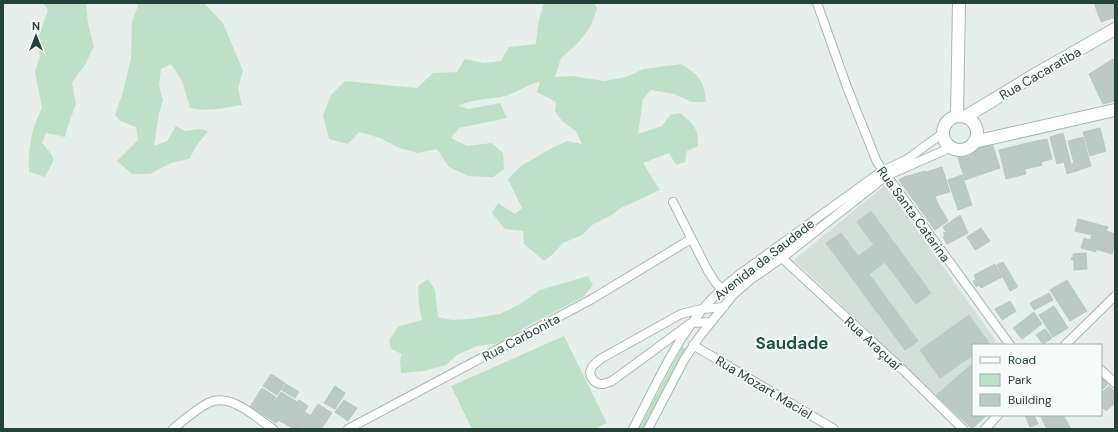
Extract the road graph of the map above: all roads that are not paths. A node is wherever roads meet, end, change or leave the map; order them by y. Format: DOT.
graph roads {
  1 [pos="816,3"];
  2 [pos="959,3"];
  3 [pos="1115,31"];
  4 [pos="1115,110"];
  5 [pos="961,116"];
  6 [pos="943,133"];
  7 [pos="974,142"];
  8 [pos="952,147"];
  9 [pos="884,173"];
  10 [pos="673,202"];
  11 [pos="691,239"];
  12 [pos="782,258"];
  13 [pos="722,289"];
  14 [pos="734,295"];
  15 [pos="1115,296"];
  16 [pos="724,307"];
  17 [pos="702,309"];
  18 [pos="711,322"];
  19 [pos="692,323"];
  20 [pos="1009,344"];
  21 [pos="1069,344"];
  22 [pos="693,345"];
  23 [pos="1102,371"];
  24 [pos="1115,383"];
  25 [pos="997,416"];
  26 [pos="173,429"];
  27 [pos="273,429"];
  28 [pos="348,429"];
  29 [pos="633,429"];
  30 [pos="648,429"];
  31 [pos="834,429"];
  32 [pos="963,429"];
  33 [pos="985,429"];
  1 -- 9 [label="street, Rua Santa Catarina"];
  2 -- 5 [label="street"];
  3 -- 5 [label="street, Rua Cacaratiba"];
  4 -- 7 [label="street"];
  5 -- 6 [label="street"];
  5 -- 7 [label="street"];
  6 -- 8 [label="street"];
  6 -- 9 [label="street, Avenida da Saudade"];
  7 -- 8 [label="street"];
  8 -- 9 [label="street, Avenida da Saudade"];
  9 -- 12 [label="street, Avenida da Saudade"];
  9 -- 13 [label="street, Avenida da Saudade"];
  9 -- 20 [label="street, Rua Santa Catarina"];
  10 -- 11 [label="street"];
  11 -- 13 [label="street"];
  11 -- 28 [label="street, Rua Carbonita"];
  12 -- 14 [label="street, Avenida da Saudade"];
  12 -- 32 [label="street, Rua Araçuaí"];
  13 -- 14 [label="street"];
  13 -- 17 [label="street, Avenida da Saudade"];
  14 -- 16 [label="street, Avenida da Saudade"];
  15 -- 21 [label="street"];
  16 -- 17 [label="street"];
  16 -- 18 [label="street, Avenida da Saudade"];
  17 -- 19 [label="street, Avenida da Saudade"];
  17 -- 19 [label="street"];
  18 -- 19 [label="street"];
  18 -- 22 [label="street, Avenida da Saudade"];
  19 -- 29 [label="street, Avenida da Saudade"];
  22 -- 30 [label="street, Avenida da Saudade"];
  22 -- 31 [label="street, Rua Mozart Maciel"];
  23 -- 24 [label="street"];
  25 -- 33 [label="street"];
  26 -- 27 [label="street"];
}
